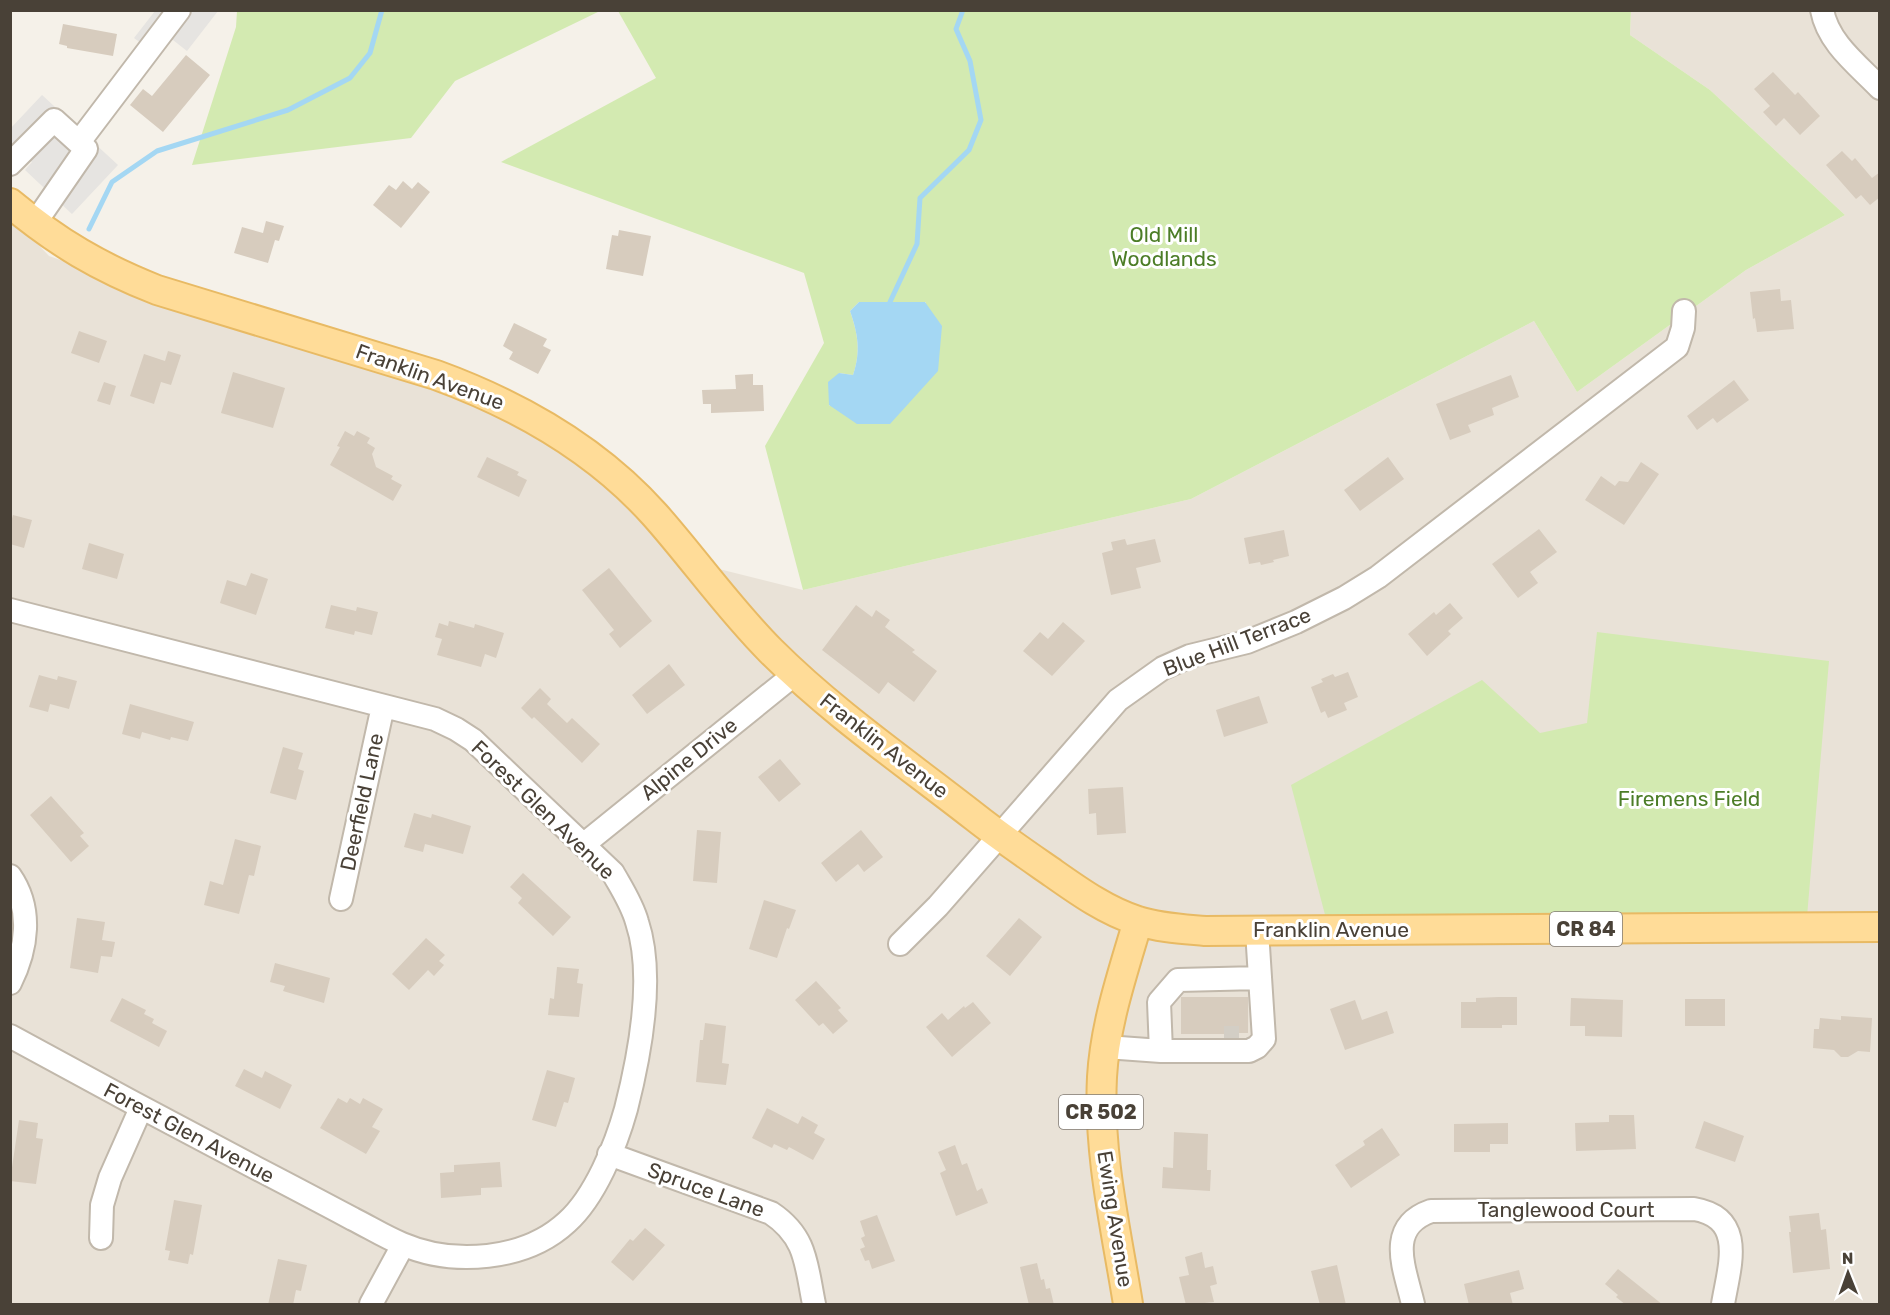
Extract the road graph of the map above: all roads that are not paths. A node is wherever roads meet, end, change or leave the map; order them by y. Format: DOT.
graph roads {
  1 [pos="179,10"];
  2 [pos="1822,10"];
  3 [pos="1880,88"];
  4 [pos="79,142"];
  5 [pos="10,164"];
  6 [pos="10,203"];
  7 [pos="35,223"];
  8 [pos="1684,311"];
  9 [pos="10,610"];
  10 [pos="795,674"];
  11 [pos="383,706"];
  12 [pos="1000,836"];
  13 [pos="583,845"];
  14 [pos="10,876"];
  15 [pos="341,899"];
  16 [pos="1138,921"];
  17 [pos="1880,927"];
  18 [pos="1257,931"];
  19 [pos="900,944"];
  20 [pos="1260,978"];
  21 [pos="10,983"];
  22 [pos="10,1036"];
  23 [pos="1106,1047"];
  24 [pos="1161,1051"];
  25 [pos="141,1108"];
  26 [pos="609,1154"];
  27 [pos="101,1238"];
  28 [pos="403,1245"];
  29 [pos="372,1305"];
  30 [pos="814,1305"];
  31 [pos="1128,1305"];
  32 [pos="1413,1305"];
  33 [pos="1723,1305"];
  1 -- 4 [label="street"];
  2 -- 3 [label="street"];
  4 -- 5 [label="street"];
  4 -- 7 [label="street"];
  6 -- 7 [label="main road, Franklin Avenue"];
  7 -- 10 [label="main road, Franklin Avenue"];
  8 -- 12 [label="street, Blue Hill Terrace"];
  9 -- 11 [label="street, Forest Glen Avenue"];
  10 -- 12 [label="main road, Franklin Avenue"];
  10 -- 13 [label="street, Alpine Drive"];
  11 -- 13 [label="street, Forest Glen Avenue"];
  11 -- 15 [label="street, Deerfield Lane"];
  12 -- 16 [label="main road, Franklin Avenue"];
  12 -- 19 [label="street, Blue Hill Terrace"];
  13 -- 26 [label="street, Forest Glen Avenue"];
  14 -- 21 [label="street"];
  16 -- 18 [label="main road, Franklin Avenue / CR 84"];
  16 -- 23 [label="main road, Ewing Avenue / CR 502"];
  17 -- 18 [label="main road, Franklin Avenue / CR 84"];
  18 -- 20 [label="street"];
  20 -- 24 [label="street"];
  20 -- 24 [label="street"];
  22 -- 25 [label="street, Forest Glen Avenue"];
  23 -- 24 [label="street"];
  23 -- 31 [label="main road, Ewing Avenue / CR 502"];
  25 -- 27 [label="street"];
  25 -- 28 [label="street, Forest Glen Avenue"];
  26 -- 28 [label="street, Forest Glen Avenue"];
  26 -- 30 [label="street, Spruce Lane"];
  28 -- 29 [label="street"];
  32 -- 33 [label="street, Tanglewood Court"];
}
